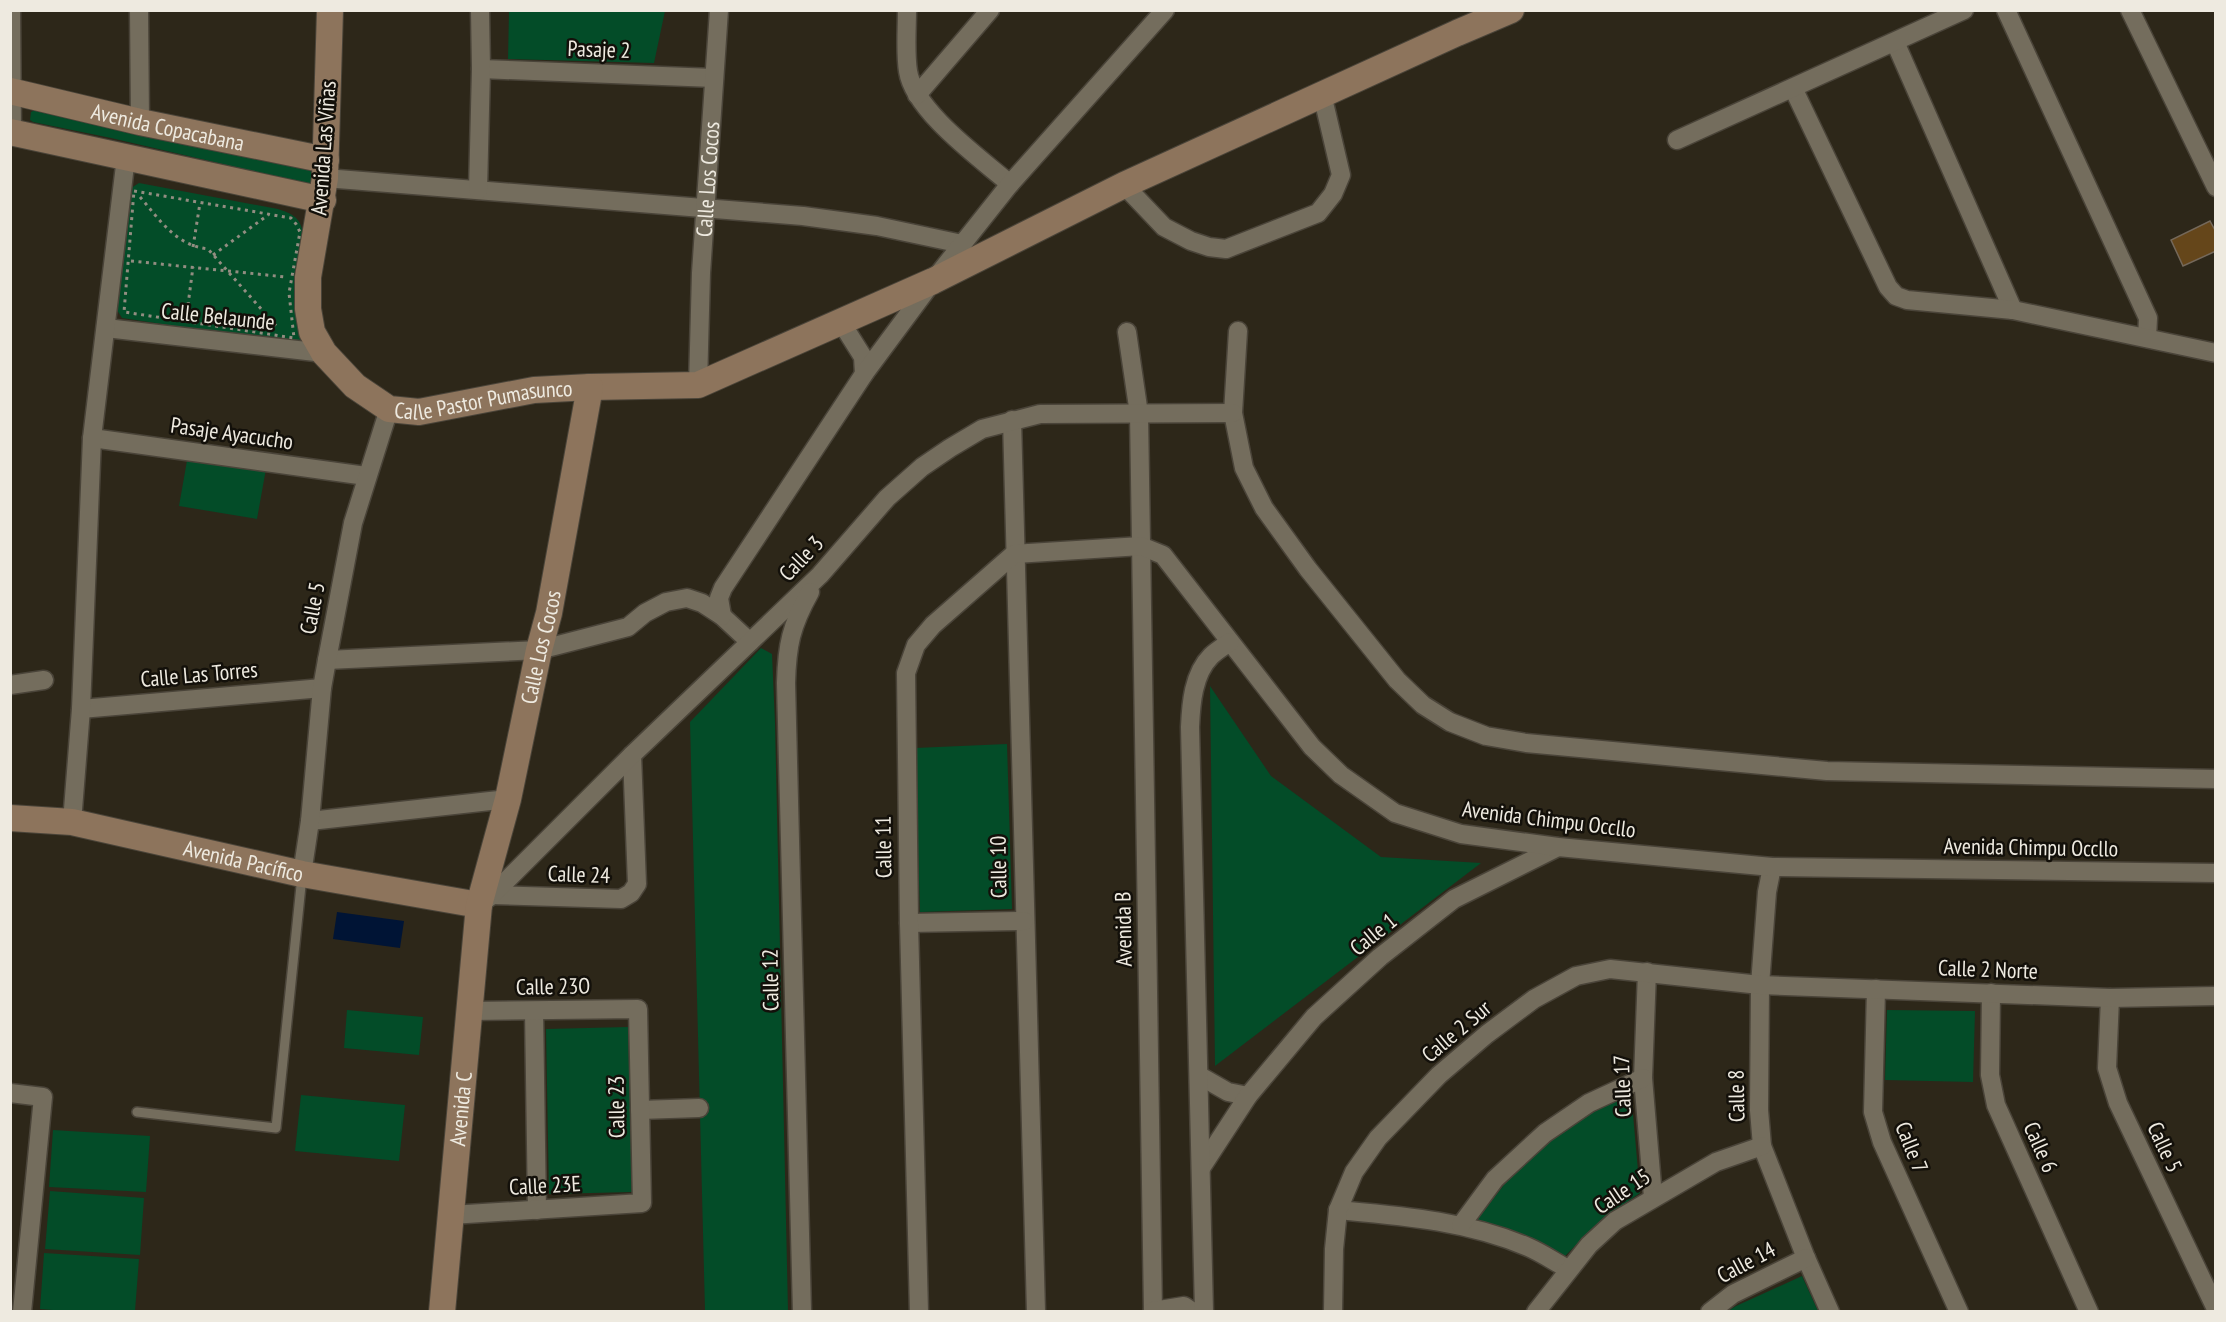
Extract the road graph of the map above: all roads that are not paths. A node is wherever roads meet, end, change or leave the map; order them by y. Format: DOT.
graph roads {
  1 [pos="11,10"];
  2 [pos="139,10"];
  3 [pos="330,10"];
  4 [pos="480,10"];
  5 [pos="719,10"];
  6 [pos="907,10"];
  7 [pos="990,10"];
  8 [pos="1165,10"];
  9 [pos="1511,10"];
  10 [pos="1964,10"];
  11 [pos="2006,10"];
  12 [pos="2130,10"];
  13 [pos="1457,22"];
  14 [pos="1895,42"];
  15 [pos="481,69"];
  16 [pos="714,78"];
  17 [pos="1793,88"];
  18 [pos="11,91"];
  19 [pos="1322,94"];
  20 [pos="917,95"];
  21 [pos="140,122"];
  22 [pos="11,133"];
  23 [pos="1677,140"];
  24 [pos="126,157"];
  25 [pos="325,179"];
  26 [pos="1010,184"];
  27 [pos="1124,185"];
  28 [pos="2216,187"];
  29 [pos="478,190"];
  30 [pos="705,208"];
  31 [pos="962,244"];
  32 [pos="933,281"];
  33 [pos="2013,310"];
  34 [pos="841,322"];
  35 [pos="106,328"];
  36 [pos="1238,331"];
  37 [pos="1127,332"];
  38 [pos="2147,338"];
  39 [pos="324,353"];
  40 [pos="2216,353"];
  41 [pos="864,374"];
  42 [pos="698,385"];
  43 [pos="590,387"];
  44 [pos="388,409"];
  45 [pos="1233,413"];
  46 [pos="1139,414"];
  47 [pos="1011,420"];
  48 [pos="92,438"];
  49 [pos="366,476"];
  50 [pos="1141,546"];
  51 [pos="1014,554"];
  52 [pos="819,575"];
  53 [pos="722,616"];
  54 [pos="756,637"];
  55 [pos="1230,642"];
  56 [pos="787,648"];
  57 [pos="539,650"];
  58 [pos="327,660"];
  59 [pos="44,680"];
  60 [pos="10,684"];
  61 [pos="322,688"];
  62 [pos="81,709"];
  63 [pos="632,755"];
  64 [pos="2216,779"];
  65 [pos="508,799"];
  66 [pos="10,818"];
  67 [pos="310,821"];
  68 [pos="72,822"];
  69 [pos="1558,847"];
  70 [pos="1772,867"];
  71 [pos="2216,873"];
  72 [pos="302,874"];
  73 [pos="485,900"];
  74 [pos="1024,921"];
  75 [pos="909,923"];
  76 [pos="1647,972"];
  77 [pos="1760,985"];
  78 [pos="1876,989"];
  79 [pos="1991,993"];
  80 [pos="2216,996"];
  81 [pos="2110,998"];
  82 [pos="638,1009"];
  83 [pos="469,1011"];
  84 [pos="534,1011"];
  85 [pos="1200,1076"];
  86 [pos="1643,1078"];
  87 [pos="10,1093"];
  88 [pos="1248,1096"];
  89 [pos="699,1108"];
  90 [pos="640,1110"];
  91 [pos="137,1112"];
  92 [pos="1762,1146"];
  93 [pos="1201,1168"];
  94 [pos="1653,1197"];
  95 [pos="642,1203"];
  96 [pos="537,1210"];
  97 [pos="1338,1210"];
  98 [pos="451,1215"];
  99 [pos="1461,1226"];
  100 [pos="1806,1258"];
  101 [pos="1568,1269"];
  102 [pos="2216,1309"];
  103 [pos="22,1311"];
  104 [pos="442,1311"];
  105 [pos="802,1311"];
  106 [pos="919,1311"];
  107 [pos="1035,1311"];
  108 [pos="1153,1311"];
  109 [pos="1193,1311"];
  110 [pos="1204,1311"];
  111 [pos="1334,1311"];
  112 [pos="1536,1311"];
  113 [pos="1710,1311"];
  114 [pos="1830,1311"];
  115 [pos="1959,1311"];
  116 [pos="2089,1311"];
  1 -- 18 [label="street"];
  2 -- 21 [label="street"];
  3 -- 25 [label="street, Avenida Las Viñas"];
  4 -- 15 [label="street"];
  5 -- 16 [label="street, Calle Los Cocos"];
  6 -- 20 [label="street"];
  7 -- 20 [label="street"];
  8 -- 26 [label="street"];
  9 -- 13 [label="street"];
  10 -- 14 [label="street"];
  11 -- 38 [label="street"];
  12 -- 28 [label="street"];
  13 -- 19 [label="street"];
  14 -- 17 [label="street"];
  14 -- 33 [label="street"];
  15 -- 16 [label="street, Pasaje 2"];
  15 -- 29 [label="street"];
  16 -- 30 [label="street, Calle Los Cocos"];
  17 -- 23 [label="street"];
  17 -- 33 [label="street"];
  18 -- 21 [label="street, Avenida Copacabana"];
  18 -- 22 [label="street"];
  19 -- 27 [label="street"];
  19 -- 27 [label="street"];
  20 -- 26 [label="street"];
  21 -- 25 [label="street, Avenida Copacabana"];
  22 -- 24 [label="street, Avenida Copacabana"];
  24 -- 25 [label="street, Avenida Copacabana"];
  24 -- 35 [label="street"];
  25 -- 29 [label="street"];
  25 -- 39 [label="street, Avenida Las Viñas"];
  26 -- 31 [label="street"];
  27 -- 32 [label="street"];
  29 -- 30 [label="street"];
  30 -- 31 [label="street"];
  30 -- 42 [label="street, Calle Los Cocos"];
  31 -- 32 [label="street"];
  32 -- 34 [label="street"];
  32 -- 41 [label="street"];
  33 -- 38 [label="street"];
  34 -- 41 [label="street"];
  34 -- 42 [label="street"];
  35 -- 39 [label="street, Calle Belaunde"];
  35 -- 48 [label="street"];
  36 -- 45 [label="street"];
  37 -- 46 [label="street"];
  38 -- 40 [label="street"];
  39 -- 44 [label="street, Calle Pastor Pumasunco"];
  41 -- 53 [label="street"];
  42 -- 43 [label="street, Calle Pastor Pumasunco"];
  43 -- 44 [label="street, Calle Pastor Pumasunco"];
  43 -- 57 [label="street, Calle Los Cocos"];
  44 -- 49 [label="street, Calle 5"];
  45 -- 46 [label="street, Calle 3"];
  45 -- 64 [label="street"];
  46 -- 47 [label="street, Calle 3"];
  46 -- 50 [label="street"];
  47 -- 51 [label="street, Calle 10"];
  47 -- 52 [label="street, Calle 3"];
  48 -- 49 [label="street, Pasaje Ayacucho"];
  48 -- 62 [label="street"];
  49 -- 58 [label="street, Calle 5"];
  50 -- 51 [label="street"];
  50 -- 55 [label="street, Avenida Chimpu Occllo"];
  50 -- 108 [label="street, Avenida B"];
  51 -- 74 [label="street, Calle 10"];
  51 -- 75 [label="street, Calle 11"];
  52 -- 54 [label="street, Calle 3"];
  52 -- 56 [label="street, Calle 12"];
  53 -- 54 [label="street"];
  53 -- 57 [label="street"];
  54 -- 56 [label="street"];
  54 -- 63 [label="street, Calle 3"];
  55 -- 69 [label="street, Avenida Chimpu Occllo"];
  55 -- 85 [label="street"];
  56 -- 105 [label="street, Calle 12"];
  57 -- 58 [label="street"];
  57 -- 65 [label="street, Calle Los Cocos"];
  58 -- 61 [label="street, Calle 5"];
  59 -- 60 [label="street"];
  61 -- 62 [label="street, Calle Las Torres"];
  61 -- 67 [label="street, Calle 5"];
  62 -- 68 [label="street"];
  63 -- 73 [label="street, Calle 3"];
  63 -- 73 [label="street, Calle 24"];
  65 -- 67 [label="street"];
  65 -- 73 [label="street, Calle Los Cocos"];
  66 -- 68 [label="street, Avenida Pacífico"];
  67 -- 72 [label="street, Calle 5"];
  68 -- 72 [label="street, Avenida Pacífico"];
  69 -- 70 [label="street, Avenida Chimpu Occllo"];
  69 -- 88 [label="street, Calle 1"];
  70 -- 71 [label="street, Avenida Chimpu Occllo"];
  70 -- 77 [label="street, Calle 8"];
  72 -- 73 [label="street, Avenida Pacífico"];
  72 -- 91 [label="lane"];
  73 -- 83 [label="street, Avenida C"];
  74 -- 75 [label="street"];
  74 -- 107 [label="street, Calle 10"];
  75 -- 106 [label="street, Calle 11"];
  76 -- 77 [label="street, Calle 2 Sur"];
  76 -- 86 [label="street, Calle 17"];
  76 -- 97 [label="street, Calle 2 Sur"];
  77 -- 78 [label="street, Calle 2 Norte"];
  77 -- 92 [label="street, Calle 8"];
  78 -- 79 [label="street, Calle 2 Norte"];
  78 -- 115 [label="street, Calle 7"];
  79 -- 81 [label="street, Calle 2 Norte"];
  79 -- 116 [label="street, Calle 6"];
  80 -- 81 [label="street, Calle 2 Norte"];
  81 -- 102 [label="street, Calle 5"];
  82 -- 84 [label="street, Calle 23O"];
  82 -- 90 [label="street, Calle 23"];
  83 -- 84 [label="street, Calle 23O"];
  83 -- 98 [label="street, Avenida C"];
  84 -- 96 [label="street"];
  85 -- 88 [label="street"];
  85 -- 93 [label="street"];
  86 -- 94 [label="street, Calle 17"];
  86 -- 99 [label="street"];
  87 -- 103 [label="street"];
  88 -- 93 [label="street, Calle 1"];
  89 -- 90 [label="street"];
  90 -- 95 [label="street, Calle 23"];
  92 -- 94 [label="street, Calle 15"];
  92 -- 100 [label="street, Calle 8"];
  93 -- 110 [label="street"];
  94 -- 101 [label="street, Calle 15"];
  95 -- 96 [label="street, Calle 23E"];
  96 -- 98 [label="street, Calle 23E"];
  97 -- 99 [label="street"];
  97 -- 111 [label="street, Calle 2 Sur"];
  98 -- 104 [label="street, Avenida C"];
  99 -- 101 [label="street"];
  100 -- 113 [label="street, Calle 14"];
  100 -- 114 [label="street, Calle 8"];
  101 -- 112 [label="street, Calle 15"];
  108 -- 109 [label="street"];
}
